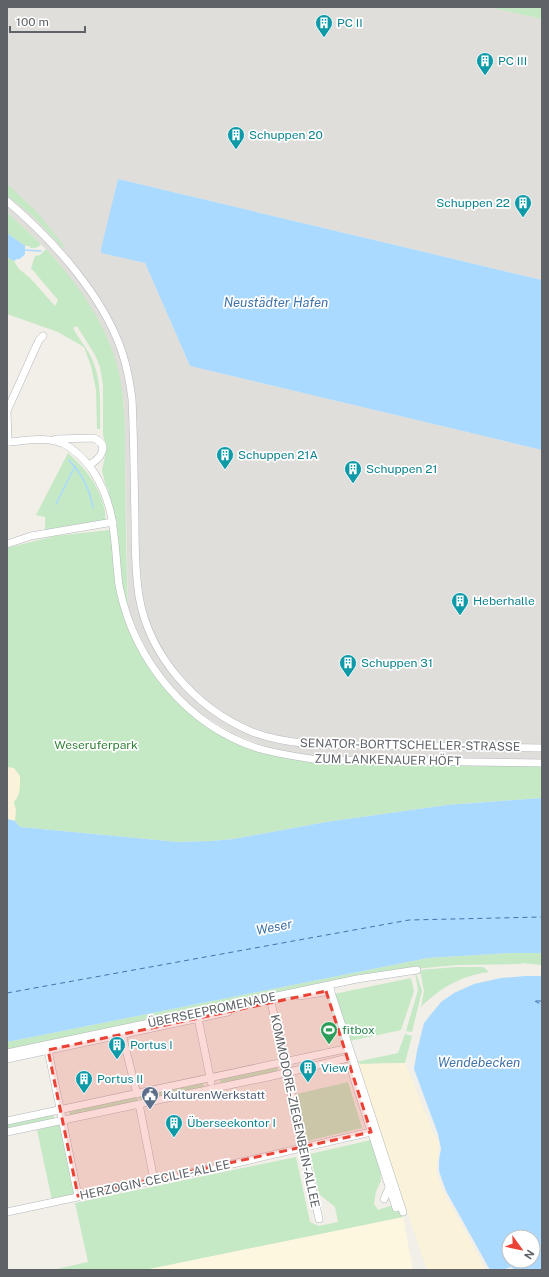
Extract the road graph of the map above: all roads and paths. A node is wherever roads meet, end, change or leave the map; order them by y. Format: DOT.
graph roads {
  1 [pos="7,201"];
  2 [pos="43,336"];
  3 [pos="8,405"];
  4 [pos="49,440"];
  5 [pos="7,442"];
  6 [pos="89,465"];
  7 [pos="113,522"];
  8 [pos="7,544"];
  9 [pos="542,748"];
  10 [pos="542,763"];
  11 [pos="417,970"];
  12 [pos="328,989"];
  13 [pos="271,1002"];
  14 [pos="198,1018"];
  15 [pos="122,1034"];
  16 [pos="345,1049"];
  17 [pos="48,1050"];
  18 [pos="7,1053"];
  19 [pos="348,1058"];
  20 [pos="7,1059"];
  21 [pos="285,1062"];
  22 [pos="287,1072"];
  23 [pos="210,1078"];
  24 [pos="212,1088"];
  25 [pos="137,1094"];
  26 [pos="139,1104"];
  27 [pos="60,1110"];
  28 [pos="63,1120"];
  29 [pos="7,1121"];
  30 [pos="7,1132"];
  31 [pos="371,1132"];
  32 [pos="303,1147"];
  33 [pos="154,1180"];
  34 [pos="389,1188"];
  35 [pos="78,1196"];
  36 [pos="384,1199"];
  37 [pos="396,1208"];
  38 [pos="7,1212"];
  39 [pos="403,1212"];
  40 [pos="319,1219"];
  1 -- 9 [label="street, SENATOR-BORTTSCHELLER-STRASSE"];
  2 -- 3 [label="street"];
  3 -- 5 [label="street"];
  4 -- 5 [label="street"];
  4 -- 6 [label="street, ZUM LANKENAUER HÖFT"];
  4 -- 6 [label="street"];
  6 -- 7 [label="street, ZUM LANKENAUER HÖFT"];
  7 -- 8 [label="street"];
  7 -- 10 [label="street, ZUM LANKENAUER HÖFT"];
  11 -- 12 [label="street, ÜBERSEEPROMENADE"];
  12 -- 13 [label="street, ÜBERSEEPROMENADE"];
  12 -- 16 [label="street"];
  12 -- 18 [label="street, ÜBERSEEPROMENADE"];
  12 -- 39 [label="street"];
  13 -- 14 [label="street, ÜBERSEEPROMENADE"];
  13 -- 21 [label="street, KOMMODORE-ZIEGENBEIN-ALLEE"];
  14 -- 15 [label="street, ÜBERSEEPROMENADE"];
  14 -- 23 [label="street"];
  15 -- 17 [label="street, ÜBERSEEPROMENADE"];
  15 -- 25 [label="street"];
  16 -- 19 [label="street"];
  16 -- 21 [label="street"];
  17 -- 20 [label="street, ÜBERSEEPROMENADE"];
  17 -- 27 [label="street"];
  19 -- 22 [label="street"];
  19 -- 31 [label="street"];
  21 -- 22 [label="street, KOMMODORE-ZIEGENBEIN-ALLEE"];
  21 -- 23 [label="street"];
  22 -- 24 [label="street"];
  22 -- 32 [label="street, KOMMODORE-ZIEGENBEIN-ALLEE"];
  23 -- 24 [label="street"];
  23 -- 25 [label="street"];
  24 -- 26 [label="street"];
  25 -- 27 [label="street"];
  26 -- 28 [label="street"];
  26 -- 33 [label="street"];
  27 -- 28 [label="street"];
  27 -- 29 [label="street"];
  28 -- 30 [label="street"];
  28 -- 35 [label="street"];
  31 -- 32 [label="street, HERZOGIN-CECILIE-ALLEE"];
  31 -- 34 [label="street"];
  32 -- 33 [label="street, HERZOGIN-CECILIE-ALLEE"];
  32 -- 40 [label="street, KOMMODORE-ZIEGENBEIN-ALLEE"];
  33 -- 35 [label="street, HERZOGIN-CECILIE-ALLEE"];
  34 -- 36 [label="street"];
  34 -- 37 [label="street"];
  35 -- 38 [label="street, HERZOGIN-CECILIE-ALLEE"];
}
